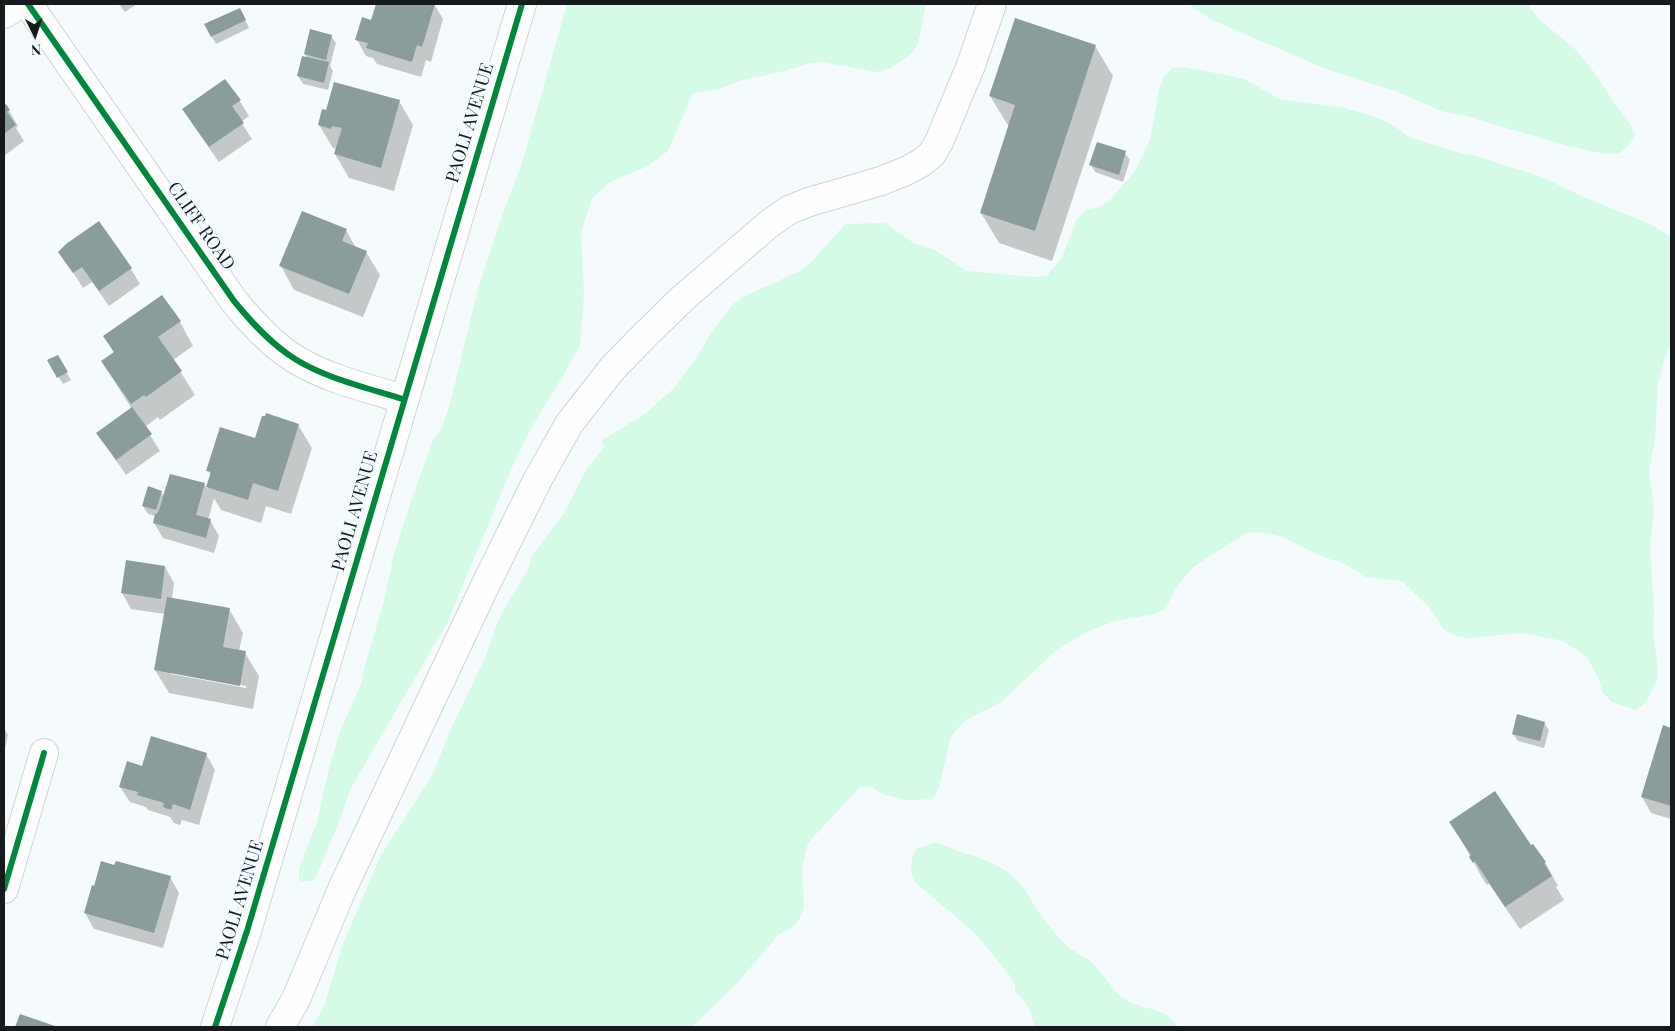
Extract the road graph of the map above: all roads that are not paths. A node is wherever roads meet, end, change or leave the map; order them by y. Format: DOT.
graph roads {
  1 [pos="19,4"];
  2 [pos="28,4"];
  3 [pos="522,4"];
  4 [pos="992,4"];
  5 [pos="4,14"];
  6 [pos="403,399"];
  7 [pos="44,753"];
  8 [pos="6,875"];
  9 [pos="215,1027"];
  10 [pos="280,1027"];
  1 -- 5 [label="street"];
  2 -- 6 [label="street, CLIFF ROAD"];
  3 -- 6 [label="street, PAOLI AVENUE"];
  4 -- 10 [label="street"];
  6 -- 9 [label="street, PAOLI AVENUE"];
  7 -- 8 [label="street"];
}
